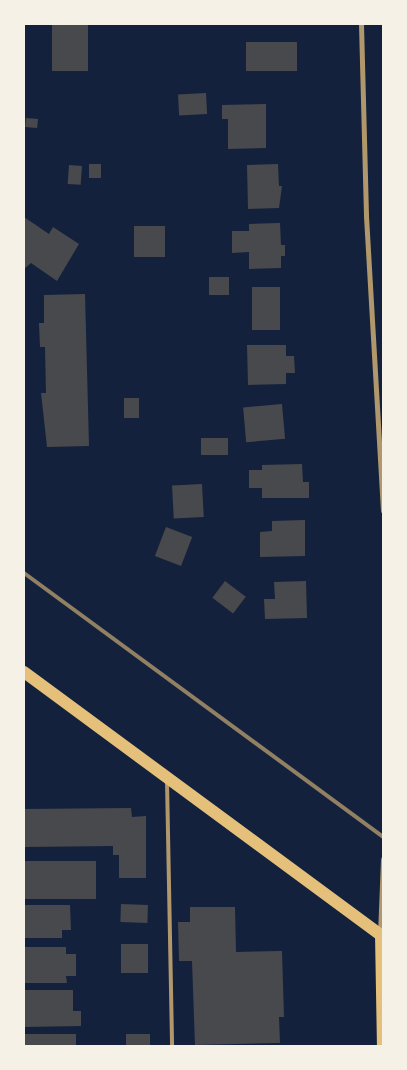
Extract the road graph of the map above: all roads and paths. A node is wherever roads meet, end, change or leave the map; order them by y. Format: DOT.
graph roads {
  1 [pos="361,24"];
  2 [pos="376,431"];
  3 [pos="383,431"];
  4 [pos="381,455"];
  5 [pos="383,511"];
  6 [pos="24,672"];
  7 [pos="167,777"];
  8 [pos="383,859"];
  9 [pos="382,936"];
  10 [pos="172,1046"];
  11 [pos="382,1046"];
  1 -- 2 [label="street"];
  2 -- 3 [label="street"];
  2 -- 4 [label="street"];
  4 -- 5 [label="street"];
  6 -- 7 [label="main road"];
  7 -- 9 [label="main road"];
  7 -- 10 [label="lane"];
  8 -- 9 [label="street"];
  9 -- 11 [label="main road"];
}
